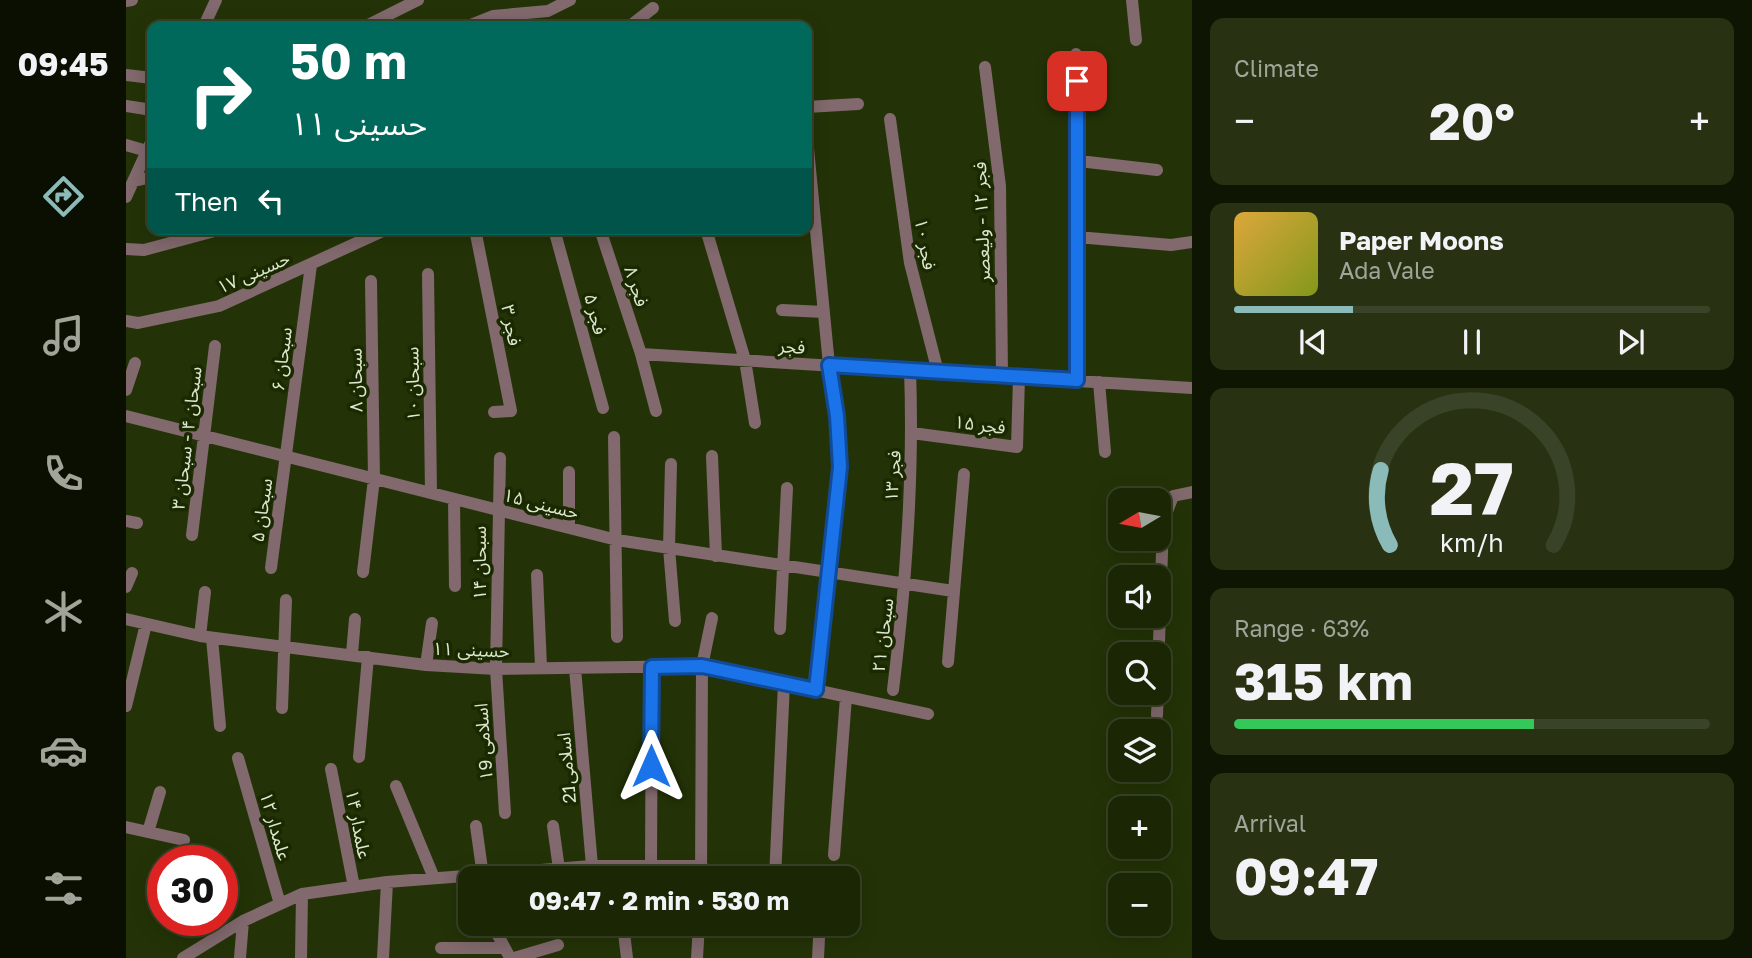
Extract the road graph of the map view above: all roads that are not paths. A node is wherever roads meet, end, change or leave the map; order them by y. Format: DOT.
graph roads {
  1 [pos="132,0"];
  2 [pos="216,0"];
  3 [pos="418,0"];
  4 [pos="570,0"];
  5 [pos="1132,0"];
  6 [pos="126,1"];
  7 [pos="653,8"];
  8 [pos="519,20"];
  9 [pos="206,21"];
  10 [pos="376,21"];
  11 [pos="480,21"];
  12 [pos="636,21"];
  13 [pos="1136,40"];
  14 [pos="1076,54"];
  15 [pos="985,67"];
  16 [pos="126,75"];
  17 [pos="147,77"];
  18 [pos="858,104"];
  19 [pos="126,106"];
  20 [pos="812,107"];
  21 [pos="147,109"];
  22 [pos="890,119"];
  23 [pos="126,145"];
  24 [pos="147,145"];
  25 [pos="147,152"];
  26 [pos="1079,162"];
  27 [pos="1157,170"];
  28 [pos="147,178"];
  29 [pos="134,181"];
  30 [pos="812,189"];
  31 [pos="126,197"];
  32 [pos="200,235"];
  33 [pos="374,235"];
  34 [pos="476,235"];
  35 [pos="556,235"];
  36 [pos="602,235"];
  37 [pos="708,236"];
  38 [pos="1077,237"];
  39 [pos="1192,242"];
  40 [pos="126,249"];
  41 [pos="311,265"];
  42 [pos="428,274"];
  43 [pos="371,281"];
  44 [pos="782,310"];
  45 [pos="824,312"];
  46 [pos="126,321"];
  47 [pos="215,346"];
  48 [pos="641,354"];
  49 [pos="745,360"];
  50 [pos="135,363"];
  51 [pos="829,365"];
  52 [pos="910,370"];
  53 [pos="938,372"];
  54 [pos="1002,376"];
  55 [pos="1019,377"];
  56 [pos="1077,380"];
  57 [pos="1100,382"];
  58 [pos="1192,388"];
  59 [pos="126,390"];
  60 [pos="603,408"];
  61 [pos="656,411"];
  62 [pos="494,412"];
  63 [pos="126,416"];
  64 [pos="755,423"];
  65 [pos="912,433"];
  66 [pos="203,436"];
  67 [pos="614,437"];
  68 [pos="1105,452"];
  69 [pos="712,456"];
  70 [pos="285,457"];
  71 [pos="500,458"];
  72 [pos="671,464"];
  73 [pos="569,472"];
  74 [pos="964,474"];
  75 [pos="374,479"];
  76 [pos="787,488"];
  77 [pos="1192,492"];
  78 [pos="431,493"];
  79 [pos="454,499"];
  80 [pos="496,510"];
  81 [pos="569,528"];
  82 [pos="192,535"];
  83 [pos="617,540"];
  84 [pos="669,548"];
  85 [pos="716,555"];
  86 [pos="785,566"];
  87 [pos="271,568"];
  88 [pos="363,572"];
  89 [pos="132,573"];
  90 [pos="829,573"];
  91 [pos="537,575"];
  92 [pos="906,584"];
  93 [pos="455,586"];
  94 [pos="126,587"];
  95 [pos="205,592"];
  96 [pos="953,592"];
  97 [pos="286,600"];
  98 [pos="712,618"];
  99 [pos="126,619"];
  100 [pos="355,619"];
  101 [pos="675,621"];
  102 [pos="432,623"];
  103 [pos="146,624"];
  104 [pos="780,629"];
  105 [pos="206,637"];
  106 [pos="618,637"];
  107 [pos="1159,642"];
  108 [pos="285,645"];
  109 [pos="352,654"];
  110 [pos="368,657"];
  111 [pos="948,662"];
  112 [pos="426,665"];
  113 [pos="702,666"];
  114 [pos="541,667"];
  115 [pos="575,667"];
  116 [pos="652,667"];
  117 [pos="496,669"];
  118 [pos="784,683"];
  119 [pos="816,690"];
  120 [pos="893,690"];
  121 [pos="846,696"];
  122 [pos="1157,705"];
  123 [pos="126,706"];
  124 [pos="282,708"];
  125 [pos="928,714"];
  126 [pos="1157,715"];
  127 [pos="220,726"];
  128 [pos="359,757"];
  129 [pos="238,758"];
  130 [pos="331,769"];
  131 [pos="396,786"];
  132 [pos="160,793"];
  133 [pos="505,813"];
  134 [pos="476,826"];
  135 [pos="553,826"];
  136 [pos="126,827"];
  137 [pos="148,832"];
  138 [pos="184,840"];
  139 [pos="834,855"];
  140 [pos="617,865"];
  141 [pos="651,865"];
  142 [pos="482,866"];
  143 [pos="559,866"];
  144 [pos="592,866"];
  145 [pos="658,866"];
  146 [pos="701,866"];
  147 [pos="776,866"];
  148 [pos="434,878"];
  149 [pos="458,879"];
  150 [pos="387,882"];
  151 [pos="354,887"];
  152 [pos="302,894"];
  153 [pos="279,904"];
  154 [pos="243,921"];
  155 [pos="499,936"];
  156 [pos="624,936"];
  157 [pos="698,936"];
  158 [pos="819,938"];
  159 [pos="558,945"];
  160 [pos="441,948"];
  161 [pos="510,955"];
  162 [pos="183,958"];
  163 [pos="240,958"];
  164 [pos="301,958"];
  165 [pos="383,958"];
  166 [pos="627,958"];
  167 [pos="697,958"];
  168 [pos="818,958"];
  1 -- 6 [label="street"];
  2 -- 9 [label="street"];
  3 -- 10 [label="street"];
  4 -- 8 [label="street"];
  5 -- 13 [label="street"];
  7 -- 12 [label="street"];
  8 -- 11 [label="street"];
  14 -- 26 [label="street"];
  15 -- 54 [label="street, فجر ۱۲ - ولیعصر"];
  16 -- 17 [label="street"];
  18 -- 20 [label="street"];
  19 -- 21 [label="street"];
  22 -- 53 [label="street, فجر ۱۰"];
  23 -- 24 [label="street"];
  25 -- 29 [label="street"];
  26 -- 27 [label="street"];
  26 -- 38 [label="street"];
  28 -- 29 [label="street"];
  29 -- 31 [label="street"];
  30 -- 45 [label="street"];
  32 -- 40 [label="street"];
  33 -- 41 [label="street, حسینی ۱۷"];
  34 -- 62 [label="street, فجر ۳"];
  35 -- 60 [label="street, فجر ۵"];
  36 -- 48 [label="street, فجر ۸"];
  37 -- 49 [label="street"];
  38 -- 39 [label="street"];
  38 -- 56 [label="street"];
  41 -- 46 [label="street, حسینی ۱۷"];
  41 -- 70 [label="street, سبحان ۶"];
  42 -- 78 [label="street, سبحان ۱۰"];
  43 -- 75 [label="street, سبحان ۸"];
  44 -- 45 [label="street"];
  45 -- 51 [label="street"];
  47 -- 66 [label="street, سبحان ۴ - سبحان ۳"];
  48 -- 49 [label="street, فجر"];
  48 -- 61 [label="street, فجر ۸"];
  49 -- 51 [label="street, فجر"];
  49 -- 64 [label="street"];
  50 -- 59 [label="street"];
  51 -- 52 [label="street, فجر"];
  51 -- 90 [label="street"];
  52 -- 53 [label="street, فجر"];
  52 -- 65 [label="street, فجر ۱۳"];
  53 -- 54 [label="street, فجر"];
  54 -- 55 [label="street, فجر"];
  55 -- 56 [label="street, فجر"];
  55 -- 65 [label="street, فجر ۱۵"];
  56 -- 57 [label="street, فجر"];
  57 -- 58 [label="street, فجر"];
  57 -- 68 [label="street"];
  63 -- 66 [label="street, حسینی ۱۵"];
  65 -- 92 [label="street, فجر ۱۳"];
  66 -- 70 [label="street, حسینی ۱۵"];
  66 -- 82 [label="street, سبحان ۴ - سبحان ۳"];
  67 -- 83 [label="street"];
  69 -- 85 [label="street"];
  70 -- 75 [label="street, حسینی ۱۵"];
  70 -- 87 [label="street, سبحان ۵"];
  71 -- 80 [label="street, سبحان ۱۴"];
  72 -- 84 [label="street"];
  73 -- 81 [label="street"];
  74 -- 96 [label="street"];
  75 -- 78 [label="street, حسینی ۱۵"];
  75 -- 88 [label="street, سبحان ۸"];
  76 -- 86 [label="street"];
  77 -- 107 [label="street"];
  78 -- 79 [label="street, حسینی ۱۵"];
  79 -- 80 [label="street, حسینی ۱۵"];
  79 -- 93 [label="street"];
  80 -- 81 [label="street, حسینی ۱۵"];
  80 -- 117 [label="street, سبحان ۱۴"];
  81 -- 83 [label="street, حسینی ۱۵"];
  83 -- 84 [label="street, حسینی ۱۵"];
  83 -- 106 [label="street"];
  84 -- 85 [label="street, حسینی ۱۵"];
  84 -- 101 [label="street"];
  85 -- 86 [label="street, حسینی ۱۵"];
  86 -- 90 [label="street, حسینی ۱۵"];
  86 -- 104 [label="street"];
  89 -- 94 [label="street"];
  90 -- 92 [label="street, حسینی ۱۵"];
  90 -- 119 [label="street"];
  91 -- 114 [label="street"];
  92 -- 96 [label="street, حسینی ۱۵"];
  92 -- 120 [label="street, سبحان ۲۱"];
  95 -- 105 [label="street"];
  96 -- 111 [label="street"];
  97 -- 108 [label="street"];
  98 -- 113 [label="street"];
  99 -- 103 [label="street, حسینی ۱۱"];
  100 -- 109 [label="street"];
  102 -- 112 [label="street"];
  103 -- 105 [label="street, حسینی ۱۱"];
  103 -- 123 [label="street"];
  105 -- 108 [label="street, حسینی ۱۱"];
  105 -- 127 [label="street"];
  108 -- 109 [label="street, حسینی ۱۱"];
  108 -- 124 [label="street"];
  109 -- 110 [label="street, حسینی ۱۱"];
  110 -- 112 [label="street, حسینی ۱۱"];
  110 -- 128 [label="street"];
  112 -- 117 [label="street, حسینی ۱۱"];
  113 -- 116 [label="street, حسینی ۱۱"];
  113 -- 118 [label="street, حسینی ۱۱"];
  113 -- 146 [label="street"];
  114 -- 115 [label="street, حسینی ۱۱"];
  114 -- 117 [label="street, حسینی ۱۱"];
  115 -- 116 [label="street, حسینی ۱۱"];
  115 -- 144 [label="street, اسلامی21"];
  116 -- 141 [label="street"];
  117 -- 133 [label="street, اسلامی ۱9"];
  118 -- 119 [label="street, حسینی ۱۱"];
  118 -- 147 [label="street"];
  119 -- 121 [label="street, حسینی ۱۱"];
  121 -- 125 [label="street, حسینی ۱۱"];
  121 -- 139 [label="street"];
  122 -- 126 [label="street"];
  129 -- 153 [label="street, علمدار ۱۲"];
  130 -- 151 [label="street, علمدار ۱۴"];
  131 -- 148 [label="street"];
  132 -- 137 [label="street"];
  134 -- 142 [label="street"];
  135 -- 143 [label="street"];
  136 -- 137 [label="street"];
  137 -- 138 [label="street"];
  140 -- 141 [label="street"];
  140 -- 144 [label="street"];
  141 -- 145 [label="street"];
  148 -- 149 [label="street"];
  148 -- 150 [label="street"];
  150 -- 151 [label="street"];
  150 -- 165 [label="street"];
  151 -- 152 [label="street"];
  152 -- 153 [label="street"];
  152 -- 164 [label="street"];
  153 -- 154 [label="street"];
  154 -- 162 [label="street"];
  154 -- 163 [label="street"];
  155 -- 161 [label="street"];
  156 -- 166 [label="street"];
  157 -- 167 [label="street"];
  158 -- 168 [label="street"];
  159 -- 161 [label="street"];
  160 -- 161 [label="street"];
}
